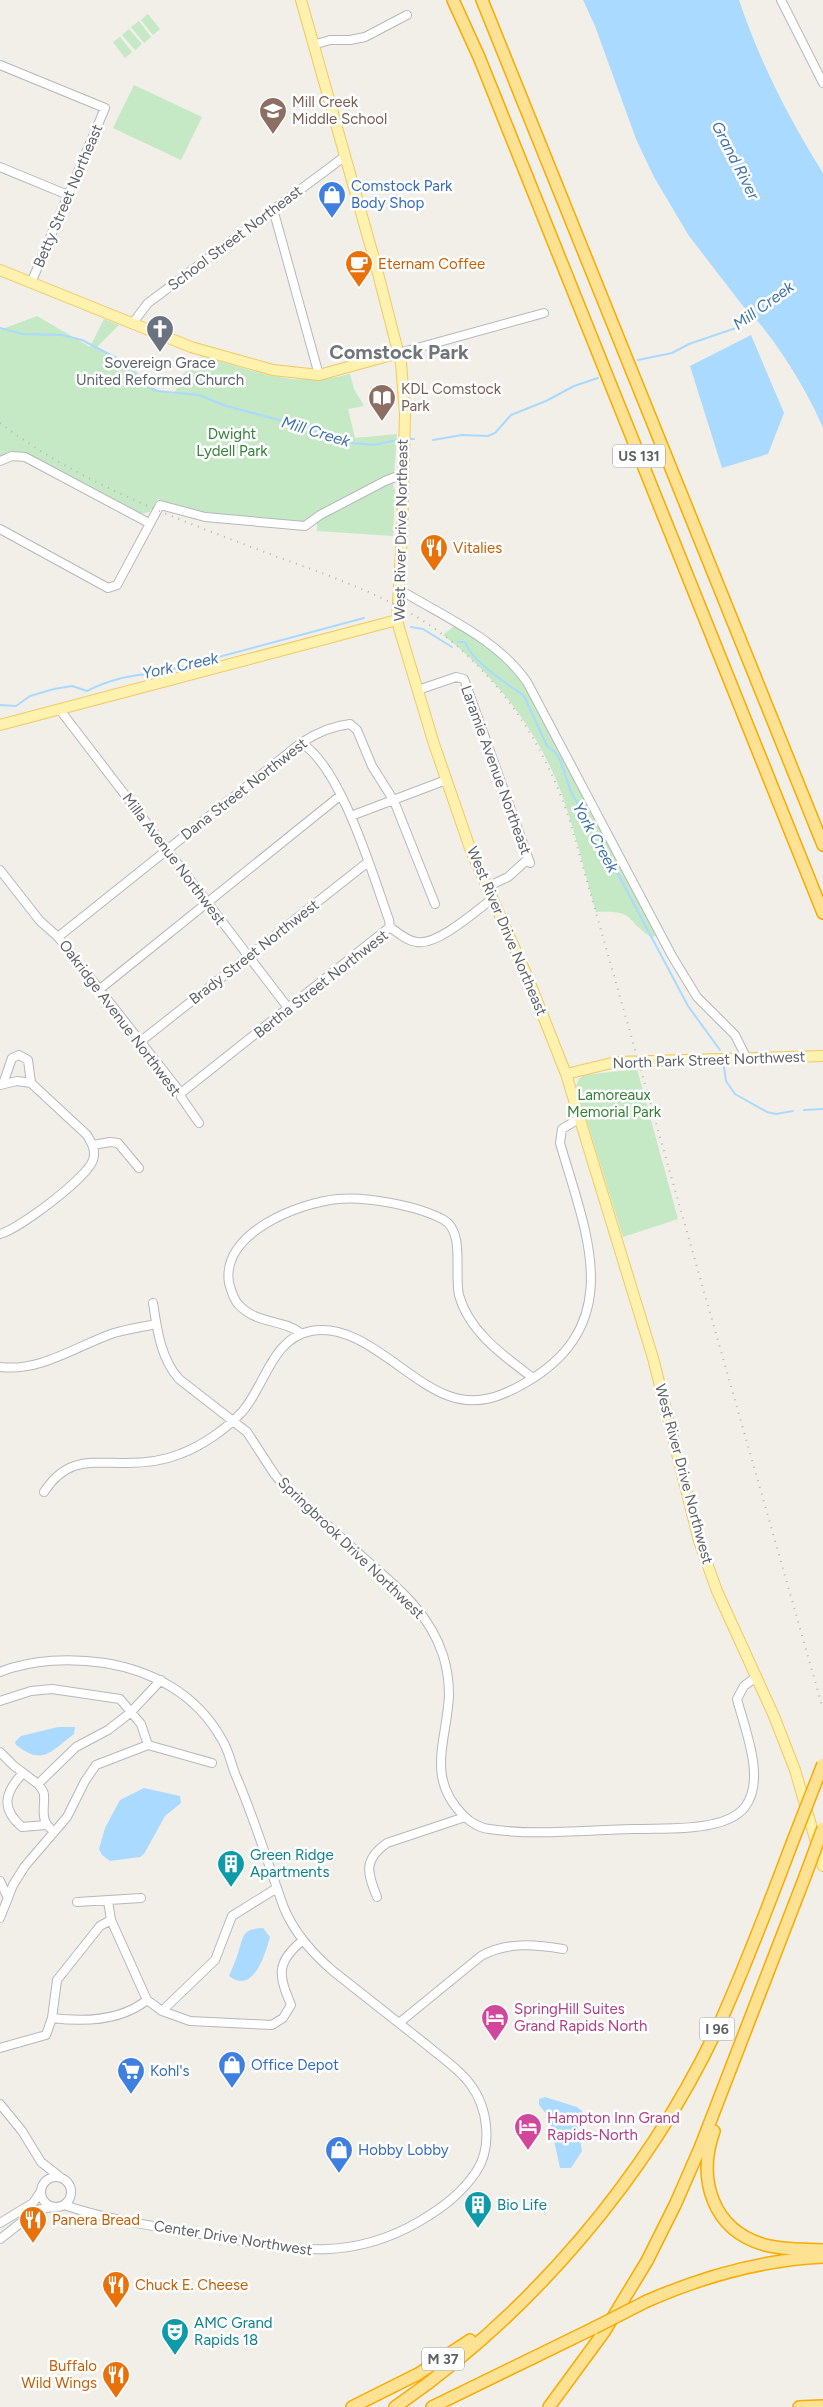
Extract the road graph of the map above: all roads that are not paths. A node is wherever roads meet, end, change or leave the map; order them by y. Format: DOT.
graph roads {
  1 [pos="301,0"];
  2 [pos="453,0"];
  3 [pos="482,0"];
  4 [pos="781,0"];
  5 [pos="407,15"];
  6 [pos="313,46"];
  7 [pos="0,65"];
  8 [pos="823,83"];
  9 [pos="344,157"];
  10 [pos="0,167"];
  11 [pos="68,194"];
  12 [pos="273,209"];
  13 [pos="0,270"];
  14 [pos="31,283"];
  15 [pos="544,313"];
  16 [pos="132,324"];
  17 [pos="399,353"];
  18 [pos="319,375"];
  19 [pos="0,460"];
  20 [pos="403,478"];
  21 [pos="149,523"];
  22 [pos="0,529"];
  23 [pos="399,593"];
  24 [pos="397,620"];
  25 [pos="418,690"];
  26 [pos="60,710"];
  27 [pos="0,725"];
  28 [pos="302,743"];
  29 [pos="446,780"];
  30 [pos="341,795"];
  31 [pos="394,801"];
  32 [pos="351,816"];
  33 [pos="823,845"];
  34 [pos="166,850"];
  35 [pos="368,862"];
  36 [pos="0,870"];
  37 [pos="486,887"];
  38 [pos="492,899"];
  39 [pos="207,904"];
  40 [pos="435,904"];
  41 [pos="823,913"];
  42 [pos="390,927"];
  43 [pos="58,937"];
  44 [pos="248,956"];
  45 [pos="100,989"];
  46 [pos="289,1009"];
  47 [pos="141,1041"];
  48 [pos="823,1056"];
  49 [pos="747,1059"];
  50 [pos="566,1074"];
  51 [pos="31,1083"];
  52 [pos="2,1084"];
  53 [pos="181,1093"];
  54 [pos="580,1118"];
  55 [pos="199,1122"];
  56 [pos="93,1145"];
  57 [pos="138,1168"];
  58 [pos="0,1234"];
  59 [pos="153,1303"];
  60 [pos="156,1324"];
  61 [pos="301,1333"];
  62 [pos="0,1367"];
  63 [pos="533,1378"];
  64 [pos="234,1420"];
  65 [pos="44,1492"];
  66 [pos="0,1672"];
  67 [pos="756,1677"];
  68 [pos="161,1680"];
  69 [pos="0,1701"];
  70 [pos="130,1713"];
  71 [pos="148,1745"];
  72 [pos="0,1752"];
  73 [pos="212,1764"];
  74 [pos="823,1764"];
  75 [pos="23,1772"];
  76 [pos="38,1784"];
  77 [pos="465,1818"];
  78 [pos="46,1825"];
  79 [pos="823,1828"];
  80 [pos="54,1832"];
  81 [pos="823,1866"];
  82 [pos="0,1881"];
  83 [pos="277,1888"];
  84 [pos="377,1897"];
  85 [pos="8,1898"];
  86 [pos="141,1898"];
  87 [pos="108,1901"];
  88 [pos="77,1902"];
  89 [pos="0,1918"];
  90 [pos="112,1920"];
  91 [pos="302,1940"];
  92 [pos="563,1949"];
  93 [pos="148,2000"];
  94 [pos="162,2010"];
  95 [pos="52,2018"];
  96 [pos="399,2023"];
  97 [pos="0,2048"];
  98 [pos="738,2049"];
  99 [pos="0,2104"];
  100 [pos="41,2162"];
  101 [pos="60,2177"];
  102 [pos="42,2188"];
  103 [pos="71,2192"];
  104 [pos="64,2205"];
  105 [pos="54,2207"];
  106 [pos="86,2212"];
  107 [pos="0,2223"];
  108 [pos="0,2239"];
  109 [pos="823,2250"];
  110 [pos="823,2257"];
  111 [pos="524,2298"];
  112 [pos="500,2375"];
  113 [pos="570,2381"];
  114 [pos="823,2406"];
  115 [pos="352,2407"];
  116 [pos="395,2407"];
  117 [pos="432,2407"];
  118 [pos="449,2407"];
  119 [pos="544,2407"];
  120 [pos="549,2407"];
  121 [pos="799,2407"];
  1 -- 6 [label="main road, West River Drive Northeast"];
  2 -- 41 [label="highway, US 131"];
  3 -- 33 [label="highway, US 131"];
  4 -- 8 [label="street"];
  5 -- 6 [label="street"];
  6 -- 9 [label="main road, West River Drive Northeast"];
  7 -- 11 [label="street, Betty Street Northeast"];
  9 -- 12 [label="street, School Street Northeast"];
  9 -- 17 [label="main road, West River Drive Northeast"];
  10 -- 11 [label="street"];
  11 -- 14 [label="street, Betty Street Northeast"];
  12 -- 16 [label="street, School Street Northeast"];
  12 -- 18 [label="street"];
  13 -- 14 [label="main road"];
  14 -- 16 [label="main road"];
  15 -- 17 [label="street"];
  16 -- 18 [label="main road"];
  17 -- 18 [label="main road"];
  17 -- 20 [label="main road, West River Drive Northeast"];
  19 -- 21 [label="street"];
  20 -- 21 [label="street"];
  20 -- 23 [label="main road, West River Drive Northeast"];
  21 -- 22 [label="street"];
  23 -- 24 [label="main road, West River Drive Northeast"];
  23 -- 49 [label="street"];
  24 -- 25 [label="main road, West River Drive Northeast"];
  24 -- 26 [label="main road"];
  25 -- 29 [label="main road, West River Drive Northeast"];
  25 -- 37 [label="street, Laramie Avenue Northeast"];
  26 -- 27 [label="main road"];
  26 -- 34 [label="street, Milla Avenue Northwest"];
  28 -- 30 [label="street"];
  28 -- 31 [label="street, Dana Street Northwest"];
  28 -- 34 [label="street, Dana Street Northwest"];
  29 -- 31 [label="street"];
  29 -- 37 [label="main road, West River Drive Northeast"];
  30 -- 32 [label="street"];
  30 -- 39 [label="street"];
  31 -- 32 [label="street"];
  31 -- 40 [label="street, Dana Street Northwest"];
  32 -- 35 [label="street"];
  34 -- 39 [label="street, Milla Avenue Northwest"];
  34 -- 43 [label="street, Dana Street Northwest"];
  35 -- 42 [label="street"];
  35 -- 44 [label="street, Brady Street Northwest"];
  36 -- 43 [label="street, Oakridge Avenue Northwest"];
  37 -- 38 [label="main road, West River Drive Northeast"];
  38 -- 42 [label="street, Bertha Street Northwest"];
  38 -- 50 [label="main road, West River Drive Northeast"];
  39 -- 44 [label="street, Milla Avenue Northwest"];
  39 -- 45 [label="street"];
  42 -- 46 [label="street, Bertha Street Northwest"];
  43 -- 45 [label="street, Oakridge Avenue Northwest"];
  44 -- 46 [label="street, Milla Avenue Northwest"];
  44 -- 47 [label="street, Brady Street Northwest"];
  45 -- 47 [label="street, Oakridge Avenue Northwest"];
  46 -- 53 [label="street, Bertha Street Northwest"];
  47 -- 53 [label="street, Oakridge Avenue Northwest"];
  48 -- 49 [label="main road, North Park Street Northwest"];
  49 -- 50 [label="main road, North Park Street Northwest"];
  50 -- 54 [label="main road, West River Drive Northwest"];
  51 -- 52 [label="street"];
  51 -- 52 [label="street"];
  51 -- 56 [label="street"];
  53 -- 55 [label="street, Oakridge Avenue Northwest"];
  54 -- 63 [label="street"];
  54 -- 67 [label="main road, West River Drive Northwest"];
  56 -- 57 [label="street"];
  56 -- 58 [label="street"];
  59 -- 60 [label="street, Springbrook Drive Northwest"];
  60 -- 62 [label="street"];
  60 -- 64 [label="street, Springbrook Drive Northwest"];
  61 -- 63 [label="street"];
  61 -- 63 [label="street"];
  61 -- 64 [label="street"];
  64 -- 65 [label="street"];
  64 -- 77 [label="street, Springbrook Drive Northwest"];
  66 -- 68 [label="street, Center Drive Northwest"];
  67 -- 77 [label="street, Springbrook Drive Northwest"];
  67 -- 81 [label="main road, West River Drive Northwest"];
  68 -- 70 [label="street"];
  68 -- 83 [label="street, Center Drive Northwest"];
  69 -- 70 [label="street"];
  70 -- 71 [label="street"];
  70 -- 76 [label="street"];
  71 -- 73 [label="street"];
  71 -- 80 [label="street"];
  72 -- 75 [label="street"];
  74 -- 111 [label="highway, I 96, bridge"];
  75 -- 76 [label="street"];
  75 -- 78 [label="street"];
  76 -- 78 [label="street"];
  77 -- 84 [label="street"];
  78 -- 80 [label="street"];
  79 -- 98 [label="highway, I 96, bridge"];
  80 -- 85 [label="street"];
  82 -- 85 [label="street"];
  83 -- 91 [label="street, Center Drive Northwest"];
  83 -- 94 [label="street"];
  85 -- 89 [label="street"];
  86 -- 87 [label="street"];
  87 -- 88 [label="street"];
  87 -- 90 [label="street"];
  90 -- 93 [label="street"];
  90 -- 95 [label="street"];
  91 -- 94 [label="street"];
  91 -- 96 [label="street, Center Drive Northwest"];
  92 -- 96 [label="street"];
  93 -- 94 [label="street"];
  93 -- 95 [label="street"];
  95 -- 97 [label="street"];
  96 -- 106 [label="street, Center Drive Northwest"];
  98 -- 109 [label="highway"];
  98 -- 113 [label="highway, I 96"];
  99 -- 100 [label="street"];
  100 -- 101 [label="street"];
  100 -- 102 [label="street"];
  101 -- 102 [label="street"];
  101 -- 103 [label="street"];
  102 -- 105 [label="street"];
  102 -- 107 [label="street"];
  103 -- 104 [label="street"];
  103 -- 106 [label="street"];
  104 -- 105 [label="street"];
  104 -- 106 [label="street, Center Drive Northwest"];
  105 -- 108 [label="street"];
  110 -- 112 [label="highway, bridge"];
  111 -- 115 [label="highway, M 37"];
  111 -- 116 [label="highway, I 96"];
  112 -- 117 [label="highway"];
  112 -- 118 [label="highway"];
  113 -- 119 [label="highway"];
  113 -- 120 [label="highway, I 96"];
  114 -- 121 [label="highway"];
}
